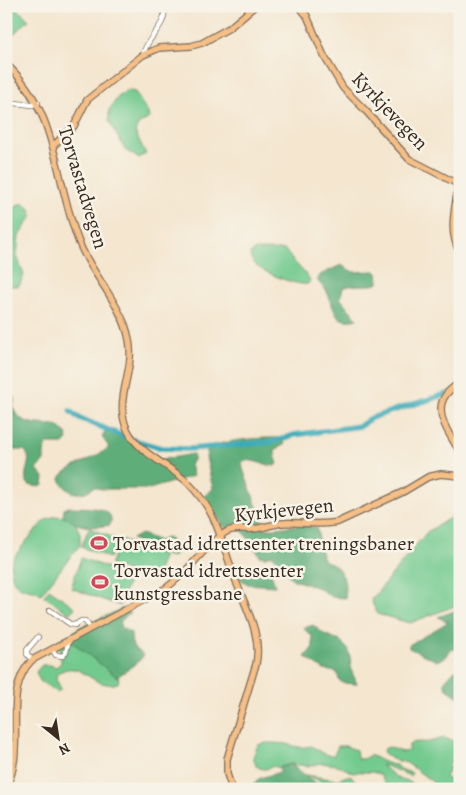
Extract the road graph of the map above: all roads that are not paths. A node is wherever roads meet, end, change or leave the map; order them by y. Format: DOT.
graph roads {
  1 [pos="164,6"];
  2 [pos="255,6"];
  3 [pos="299,6"];
  4 [pos="143,55"];
  5 [pos="6,64"];
  6 [pos="6,102"];
  7 [pos="38,103"];
  8 [pos="53,146"];
  9 [pos="458,184"];
  10 [pos="460,253"];
  11 [pos="460,383"];
  12 [pos="460,452"];
  13 [pos="460,476"];
  14 [pos="222,536"];
  15 [pos="50,610"];
  16 [pos="90,628"];
  17 [pos="38,638"];
  18 [pos="69,639"];
  19 [pos="52,649"];
  20 [pos="32,660"];
  21 [pos="6,788"];
  22 [pos="232,789"];
  1 -- 4 [label="street"];
  2 -- 4 [label="main road"];
  3 -- 9 [label="main road, Kyrkjevegen"];
  4 -- 8 [label="main road"];
  5 -- 7 [label="main road, Torvastadvegen"];
  6 -- 7 [label="street"];
  7 -- 8 [label="main road, Torvastadvegen"];
  8 -- 14 [label="main road, Torvastadvegen"];
  9 -- 10 [label="main road, Kyrkjevegen"];
  11 -- 12 [label="main road"];
  13 -- 14 [label="main road, Kyrkjevegen"];
  14 -- 16 [label="main road, Kyrkjevegen"];
  14 -- 22 [label="main road, Torvastadvegen"];
  15 -- 16 [label="street"];
  16 -- 18 [label="main road, Kyrkjevegen"];
  17 -- 20 [label="street"];
  18 -- 19 [label="main road, Kyrkjevegen"];
  18 -- 19 [label="street"];
  19 -- 20 [label="main road, Kyrkjevegen"];
  20 -- 21 [label="main road"];
}
